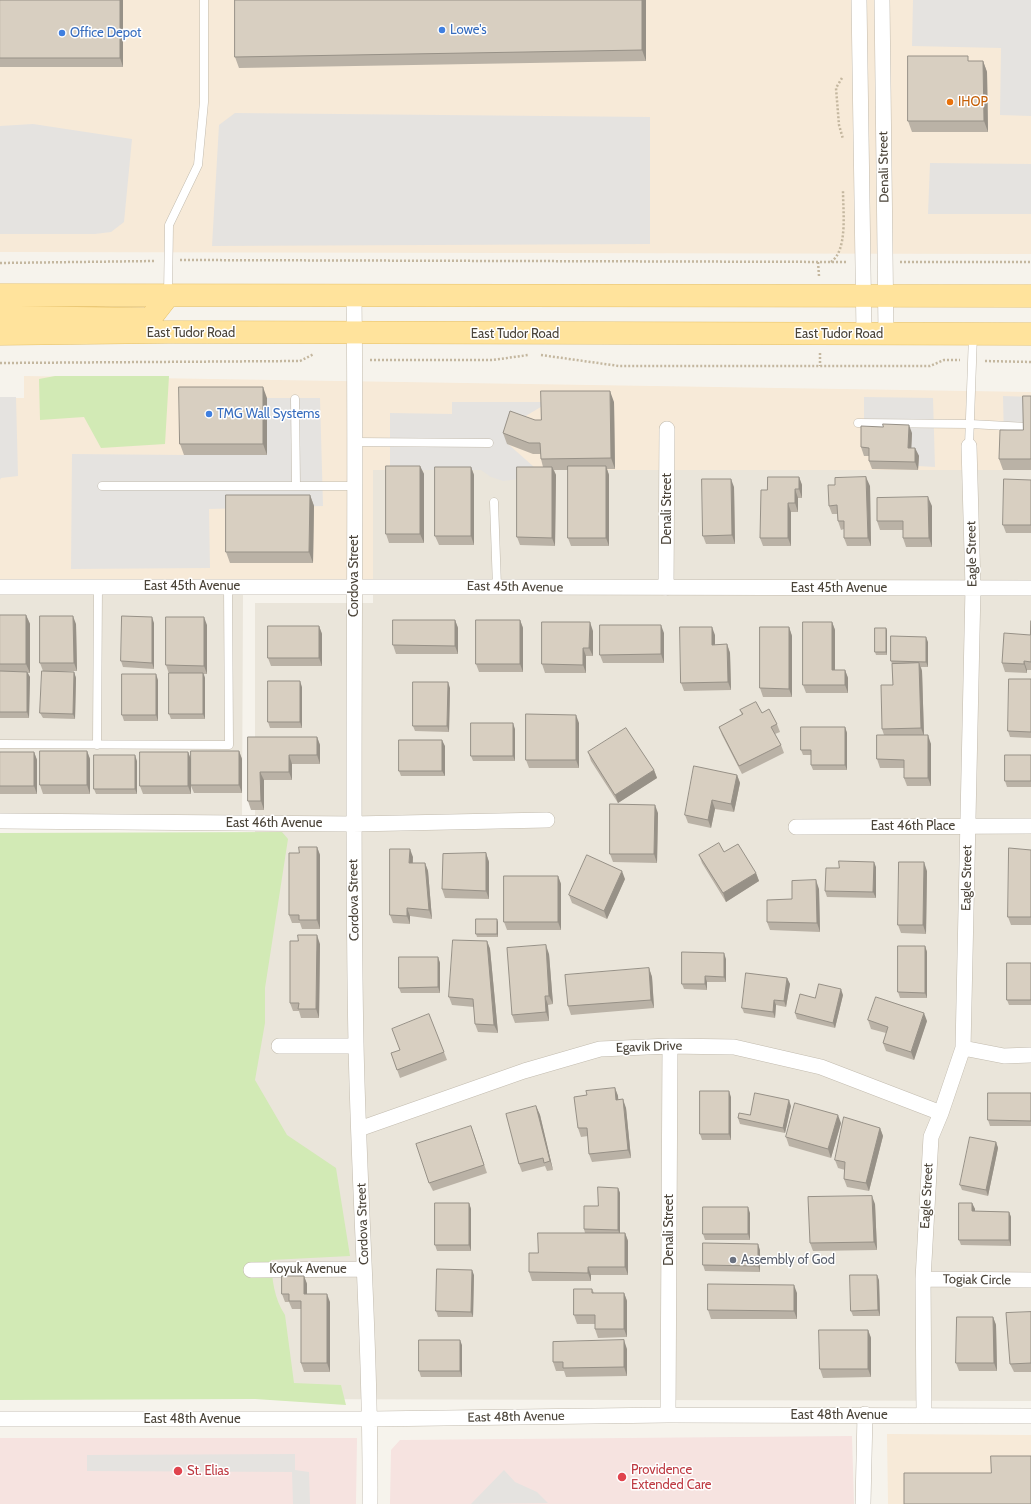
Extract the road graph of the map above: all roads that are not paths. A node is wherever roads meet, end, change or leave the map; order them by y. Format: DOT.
graph roads {
  1 [pos="204,0"];
  2 [pos="859,0"];
  3 [pos="882,0"];
  4 [pos="0,295"];
  5 [pos="354,295"];
  6 [pos="864,295"];
  7 [pos="886,295"];
  8 [pos="168,296"];
  9 [pos="1031,296"];
  10 [pos="0,317"];
  11 [pos="0,334"];
  12 [pos="355,334"];
  13 [pos="864,334"];
  14 [pos="886,334"];
  15 [pos="973,334"];
  16 [pos="1031,334"];
  17 [pos="295,400"];
  18 [pos="858,423"];
  19 [pos="970,424"];
  20 [pos="1027,427"];
  21 [pos="667,429"];
  22 [pos="355,442"];
  23 [pos="489,443"];
  24 [pos="969,446"];
  25 [pos="102,486"];
  26 [pos="296,486"];
  27 [pos="355,486"];
  28 [pos="494,502"];
  29 [pos="354,585"];
  30 [pos="0,586"];
  31 [pos="98,586"];
  32 [pos="228,586"];
  33 [pos="497,587"];
  34 [pos="666,588"];
  35 [pos="973,588"];
  36 [pos="1031,588"];
  37 [pos="0,744"];
  38 [pos="97,745"];
  39 [pos="547,820"];
  40 [pos="0,821"];
  41 [pos="353,824"];
  42 [pos="968,826"];
  43 [pos="1031,826"];
  44 [pos="796,827"];
  45 [pos="279,1046"];
  46 [pos="356,1046"];
  47 [pos="670,1046"];
  48 [pos="963,1048"];
  49 [pos="1031,1055"];
  50 [pos="941,1114"];
  51 [pos="359,1129"];
  52 [pos="364,1269"];
  53 [pos="251,1270"];
  54 [pos="923,1279"];
  55 [pos="1031,1280"];
  56 [pos="865,1414"];
  57 [pos="668,1415"];
  58 [pos="924,1415"];
  59 [pos="1031,1416"];
  60 [pos="0,1419"];
  61 [pos="371,1419"];
  62 [pos="370,1504"];
  63 [pos="864,1504"];
  1 -- 8 [label="lane"];
  2 -- 6 [label="street, Denali Street"];
  3 -- 7 [label="street, Denali Street"];
  4 -- 8 [label="main road"];
  5 -- 6 [label="main road"];
  5 -- 8 [label="main road"];
  5 -- 12 [label="street, Cordova Street"];
  6 -- 7 [label="main road"];
  6 -- 13 [label="street, Denali Street"];
  7 -- 9 [label="main road"];
  7 -- 14 [label="street, Denali Street"];
  8 -- 10 [label="main road"];
  11 -- 12 [label="main road, East Tudor Road"];
  12 -- 13 [label="main road, East Tudor Road"];
  12 -- 22 [label="street, Cordova Street"];
  13 -- 14 [label="main road, East Tudor Road"];
  14 -- 15 [label="main road, East Tudor Road"];
  15 -- 16 [label="main road, East Tudor Road"];
  15 -- 19 [label="lane, Eagle Street"];
  17 -- 26 [label="lane"];
  18 -- 19 [label="lane"];
  19 -- 20 [label="lane"];
  19 -- 24 [label="lane, Eagle Street"];
  21 -- 34 [label="street, Denali Street"];
  22 -- 23 [label="lane"];
  22 -- 27 [label="street, Cordova Street"];
  24 -- 35 [label="street, Eagle Street"];
  25 -- 26 [label="lane"];
  26 -- 27 [label="lane"];
  27 -- 29 [label="street, Cordova Street"];
  28 -- 33 [label="lane"];
  29 -- 32 [label="street, East 45th Avenue"];
  29 -- 33 [label="street, East 45th Avenue"];
  29 -- 41 [label="street, Cordova Street"];
  30 -- 31 [label="street, East 45th Avenue"];
  31 -- 32 [label="street, East 45th Avenue"];
  31 -- 38 [label="lane"];
  32 -- 38 [label="lane"];
  33 -- 34 [label="street, East 45th Avenue"];
  34 -- 35 [label="street, East 45th Avenue"];
  35 -- 36 [label="street, East 45th Avenue"];
  35 -- 42 [label="street, Eagle Street"];
  37 -- 38 [label="lane"];
  39 -- 41 [label="street, East 46th Avenue"];
  40 -- 41 [label="street, East 46th Avenue"];
  41 -- 46 [label="street, Cordova Street"];
  42 -- 43 [label="street, East 46th Place"];
  42 -- 44 [label="street, East 46th Place"];
  42 -- 48 [label="street, Eagle Street"];
  45 -- 46 [label="street"];
  46 -- 51 [label="street, Cordova Street"];
  47 -- 50 [label="street, Egavik Drive"];
  47 -- 51 [label="street, Egavik Drive"];
  47 -- 57 [label="street, Denali Street"];
  48 -- 49 [label="street"];
  48 -- 50 [label="street, Eagle Street"];
  50 -- 54 [label="street, Eagle Street"];
  51 -- 52 [label="street, Cordova Street"];
  52 -- 53 [label="street, Koyuk Avenue"];
  52 -- 61 [label="street, Cordova Street"];
  54 -- 55 [label="street, Togiak Circle"];
  54 -- 58 [label="street, Eagle Street"];
  56 -- 57 [label="street, East 48th Avenue"];
  56 -- 58 [label="street, East 48th Avenue"];
  56 -- 63 [label="street"];
  57 -- 61 [label="street, East 48th Avenue"];
  58 -- 59 [label="street, East 48th Avenue"];
  60 -- 61 [label="street, East 48th Avenue"];
  61 -- 62 [label="street, Cordova Street"];
}
